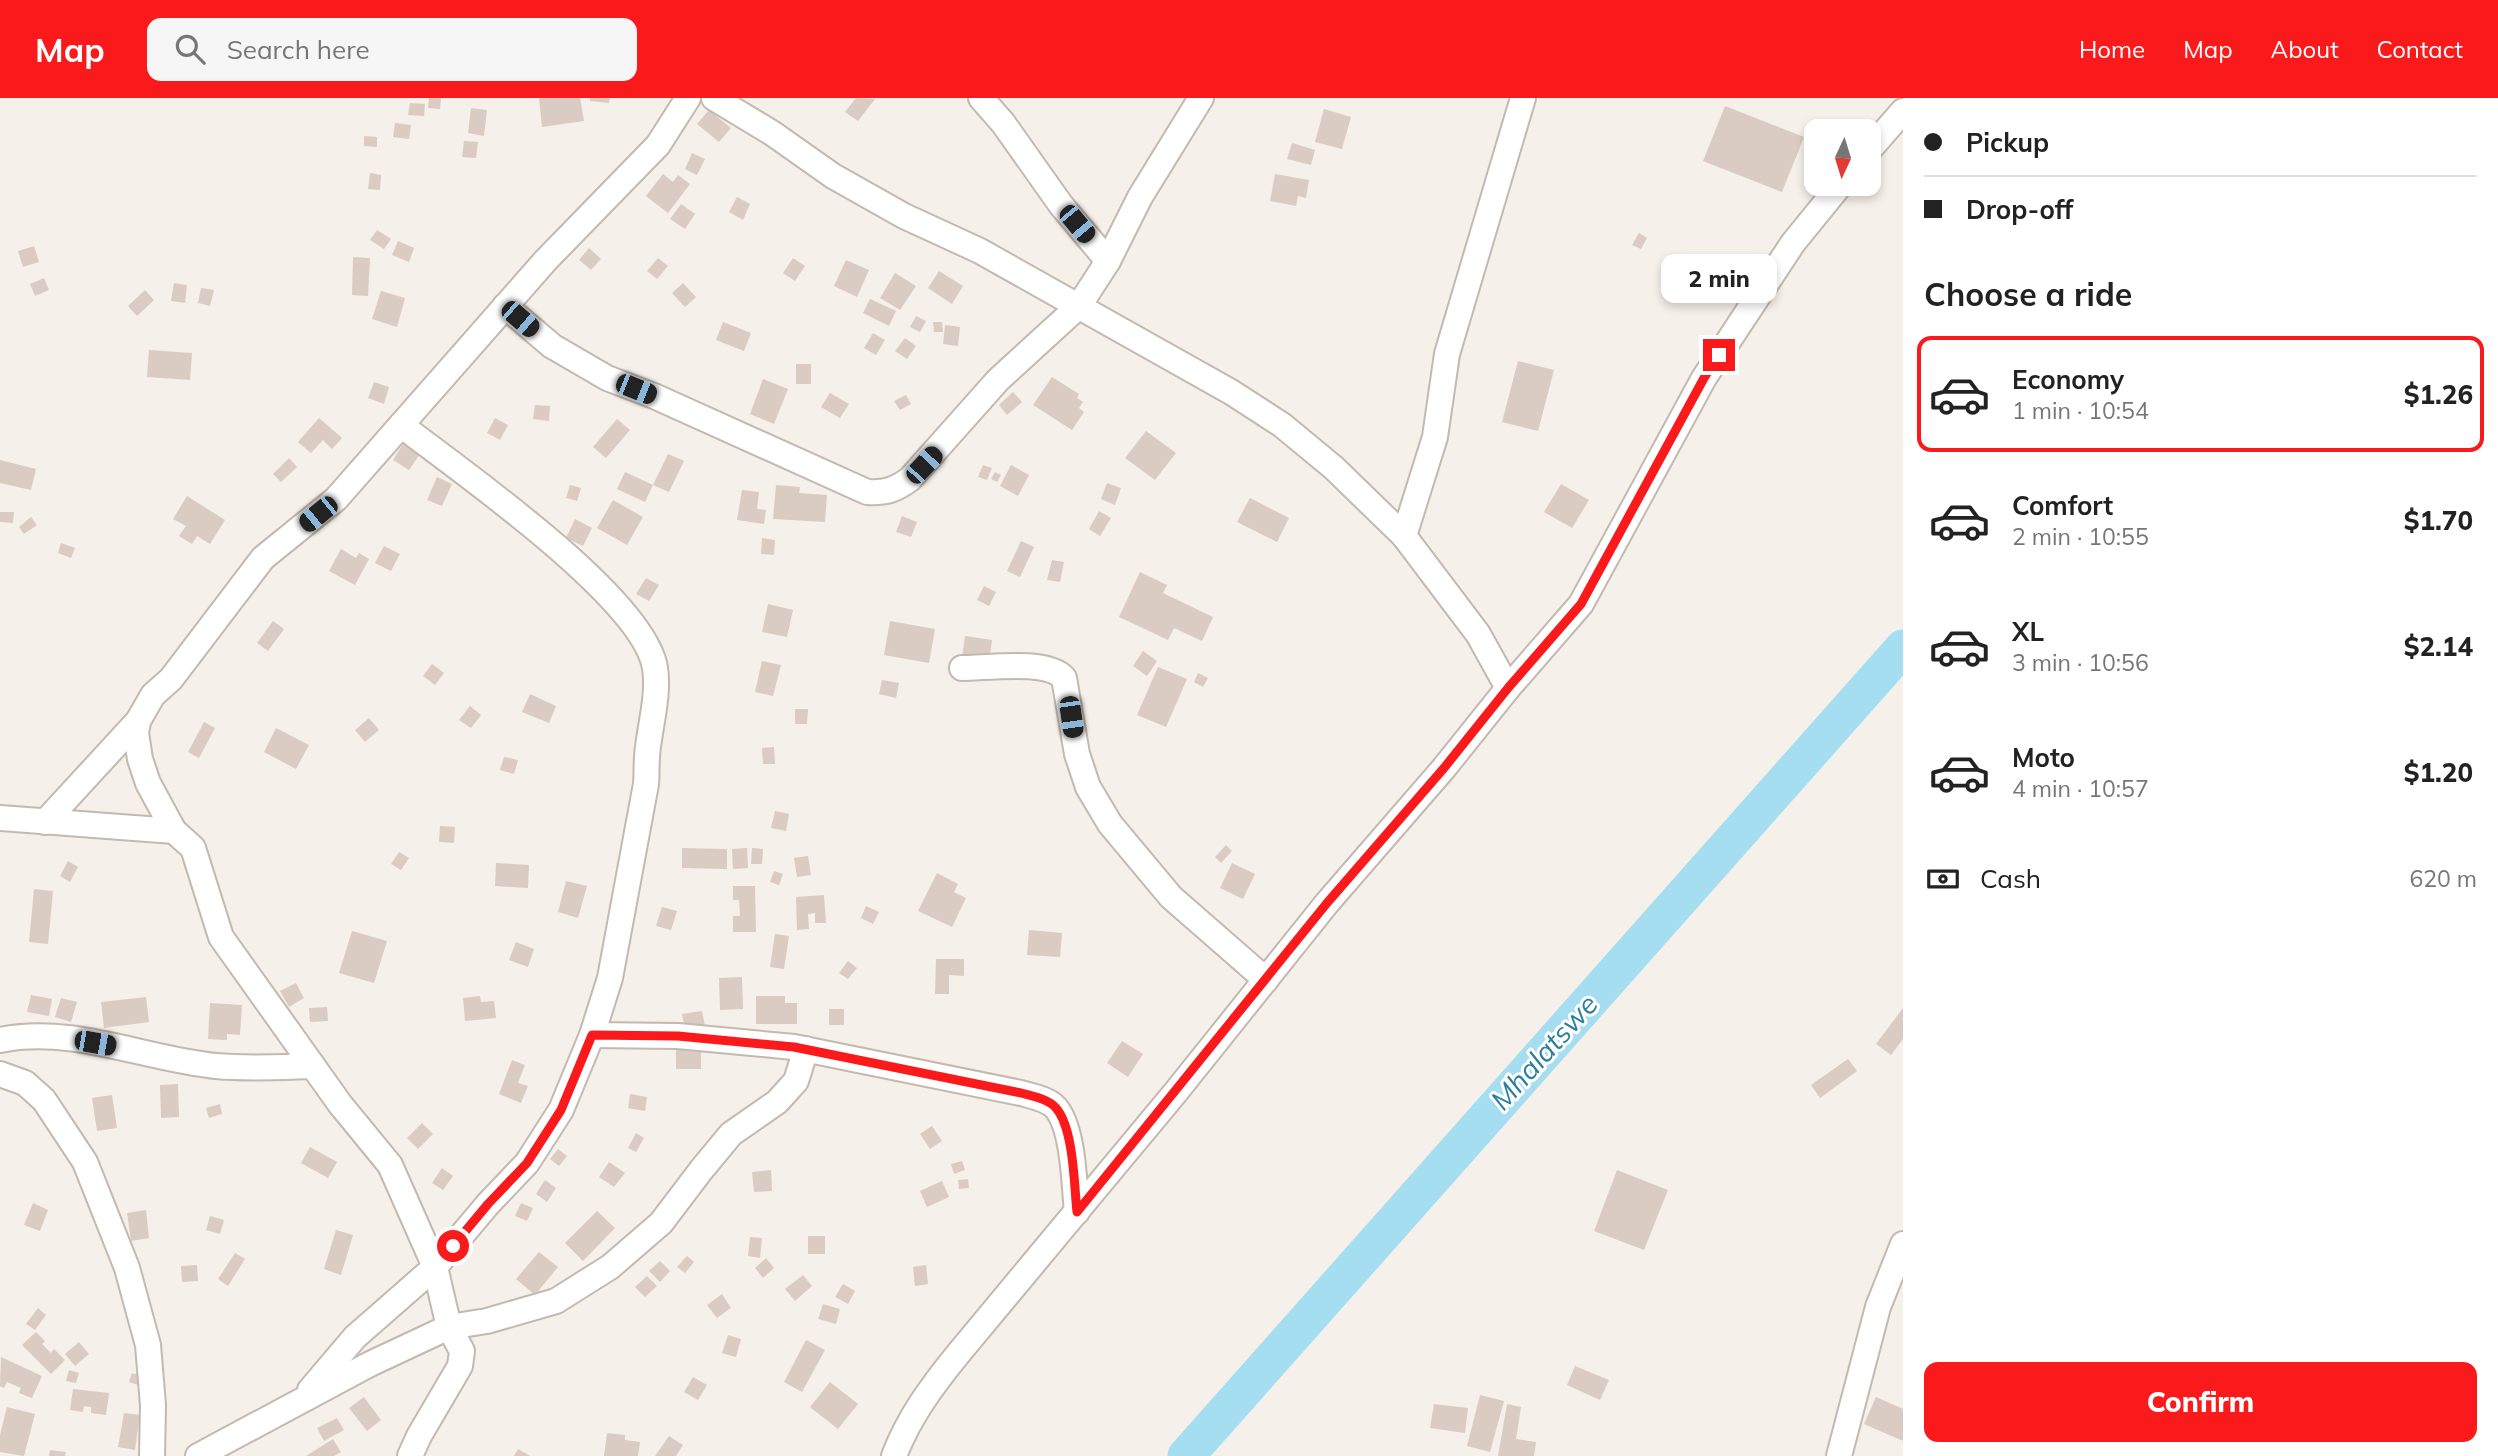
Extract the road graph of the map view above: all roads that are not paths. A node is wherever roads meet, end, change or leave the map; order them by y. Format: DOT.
graph roads {
  1 [pos="688,98"];
  2 [pos="713,98"];
  3 [pos="982,98"];
  4 [pos="1201,98"];
  5 [pos="1523,98"];
  6 [pos="1903,111"];
  7 [pos="1881,136"];
  8 [pos="1831,196"];
  9 [pos="1108,261"];
  10 [pos="505,306"];
  11 [pos="1079,306"];
  12 [pos="401,425"];
  13 [pos="1404,536"];
  14 [pos="962,668"];
  15 [pos="1508,688"];
  16 [pos="138,721"];
  17 [pos="0,818"];
  18 [pos="45,822"];
  19 [pos="174,831"];
  20 [pos="1266,980"];
  21 [pos="592,1035"];
  22 [pos="0,1040"];
  23 [pos="806,1049"];
  24 [pos="313,1066"];
  25 [pos="0,1074"];
  26 [pos="1077,1212"];
  27 [pos="1903,1244"];
  28 [pos="436,1267"];
  29 [pos="449,1327"];
  30 [pos="302,1399"];
  31 [pos="152,1456"];
  32 [pos="198,1456"];
  33 [pos="410,1456"];
  34 [pos="894,1456"];
  35 [pos="1839,1456"];
  1 -- 10 [label="street"];
  2 -- 11 [label="street"];
  3 -- 9 [label="street"];
  4 -- 9 [label="street"];
  5 -- 13 [label="street"];
  6 -- 7 [label="street"];
  8 -- 15 [label="street"];
  9 -- 11 [label="street"];
  10 -- 11 [label="street"];
  10 -- 12 [label="street"];
  11 -- 13 [label="street"];
  12 -- 16 [label="street"];
  12 -- 21 [label="street"];
  13 -- 15 [label="street"];
  14 -- 20 [label="street"];
  15 -- 20 [label="street"];
  16 -- 18 [label="street"];
  16 -- 19 [label="street"];
  17 -- 18 [label="street"];
  18 -- 19 [label="street"];
  19 -- 24 [label="street"];
  20 -- 26 [label="street"];
  21 -- 23 [label="street"];
  21 -- 28 [label="street"];
  22 -- 24 [label="street"];
  23 -- 26 [label="street"];
  23 -- 29 [label="street"];
  24 -- 28 [label="street"];
  25 -- 31 [label="street"];
  26 -- 34 [label="street"];
  27 -- 35 [label="street"];
  28 -- 29 [label="street"];
  28 -- 30 [label="street"];
  29 -- 30 [label="street"];
  29 -- 33 [label="street"];
  30 -- 32 [label="street"];
}
